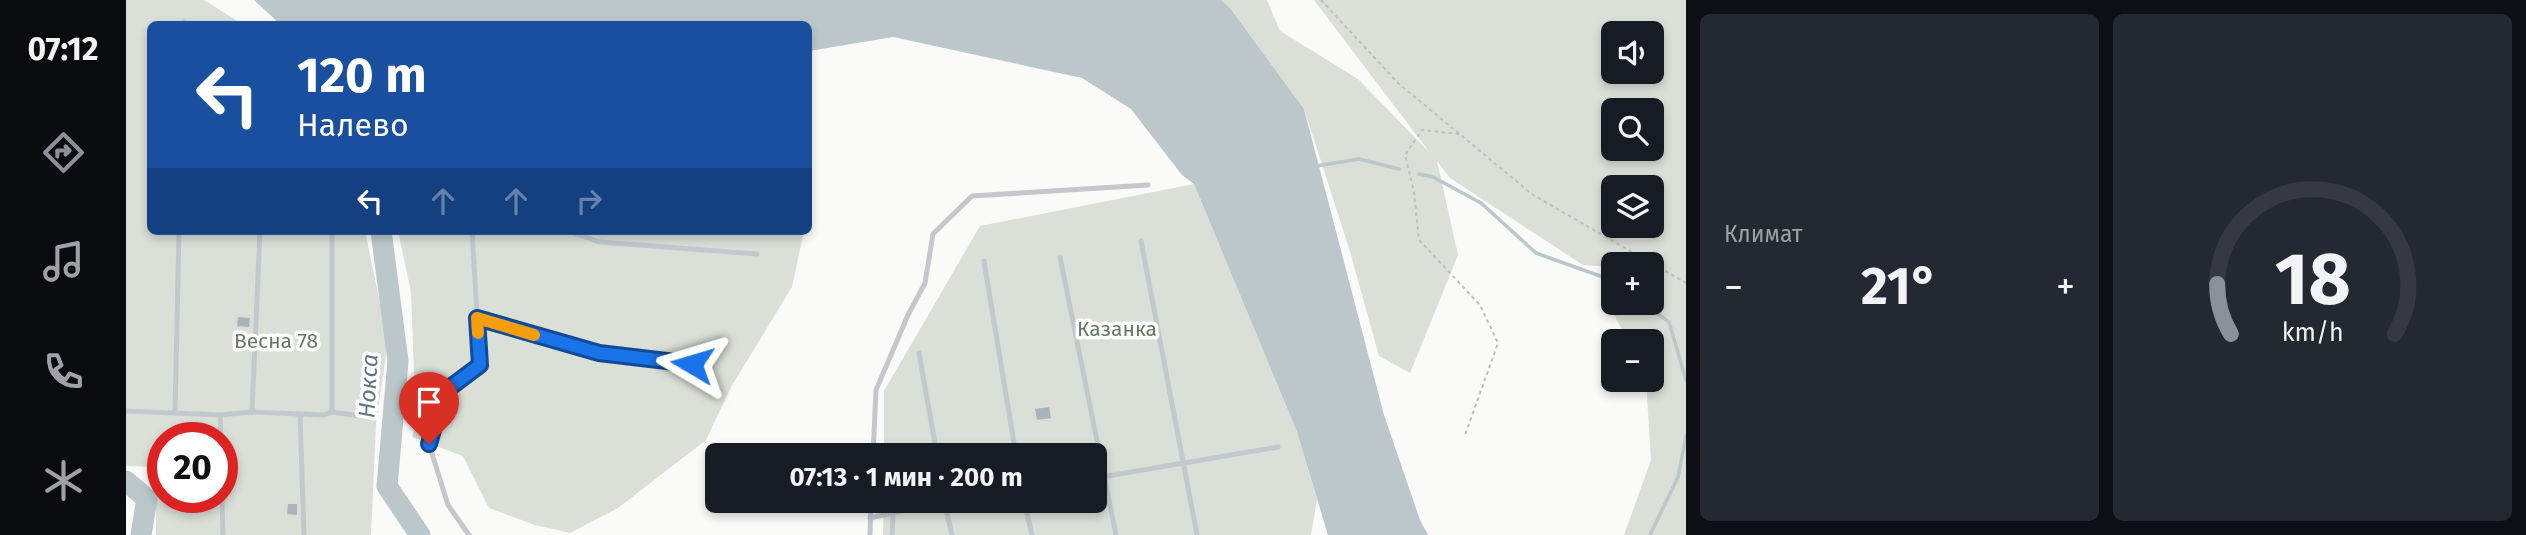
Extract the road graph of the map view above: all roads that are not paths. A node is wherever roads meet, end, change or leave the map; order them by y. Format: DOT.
graph roads {
  1 [pos="1148,185"];
  2 [pos="179,235"];
  3 [pos="260,235"];
  4 [pos="332,235"];
  5 [pos="472,235"];
  6 [pos="580,235"];
  7 [pos="1141,241"];
  8 [pos="757,254"];
  9 [pos="1060,257"];
  10 [pos="985,261"];
  11 [pos="477,318"];
  12 [pos="919,353"];
  13 [pos="692,364"];
  14 [pos="126,411"];
  15 [pos="252,412"];
  16 [pos="332,412"];
  17 [pos="174,413"];
  18 [pos="220,415"];
  19 [pos="300,415"];
  20 [pos="368,417"];
  21 [pos="220,422"];
  22 [pos="874,443"];
  23 [pos="935,443"];
  24 [pos="1014,443"];
  25 [pos="1093,443"];
  26 [pos="1278,447"];
  27 [pos="1181,463"];
  28 [pos="1107,476"];
  29 [pos="1107,504"];
  30 [pos="222,513"];
  31 [pos="870,513"];
  32 [pos="897,513"];
  33 [pos="947,513"];
  34 [pos="1027,513"];
  35 [pos="893,514"];
  36 [pos="870,518"];
  37 [pos="223,535"];
  38 [pos="304,535"];
  39 [pos="469,535"];
  40 [pos="870,535"];
  41 [pos="892,535"];
  42 [pos="952,535"];
  43 [pos="1032,535"];
  44 [pos="1116,535"];
  45 [pos="1196,535"];
  1 -- 22 [label="lane"];
  2 -- 17 [label="lane"];
  3 -- 15 [label="lane"];
  4 -- 16 [label="lane"];
  5 -- 11 [label="lane"];
  6 -- 8 [label="lane"];
  7 -- 27 [label="lane"];
  9 -- 25 [label="lane"];
  10 -- 24 [label="lane"];
  11 -- 13 [label="lane"];
  11 -- 39 [label="lane"];
  12 -- 23 [label="lane"];
  14 -- 17 [label="lane"];
  15 -- 18 [label="lane"];
  15 -- 19 [label="lane"];
  16 -- 19 [label="lane"];
  16 -- 20 [label="lane"];
  17 -- 18 [label="lane"];
  18 -- 21 [label="lane"];
  19 -- 38 [label="lane"];
  26 -- 27 [label="lane"];
  27 -- 28 [label="lane"];
  27 -- 45 [label="lane"];
  29 -- 44 [label="lane"];
  30 -- 37 [label="lane"];
  31 -- 36 [label="lane"];
  32 -- 35 [label="lane"];
  33 -- 42 [label="lane"];
  34 -- 43 [label="lane"];
  35 -- 36 [label="lane"];
  35 -- 41 [label="lane"];
  36 -- 40 [label="lane"];
}
